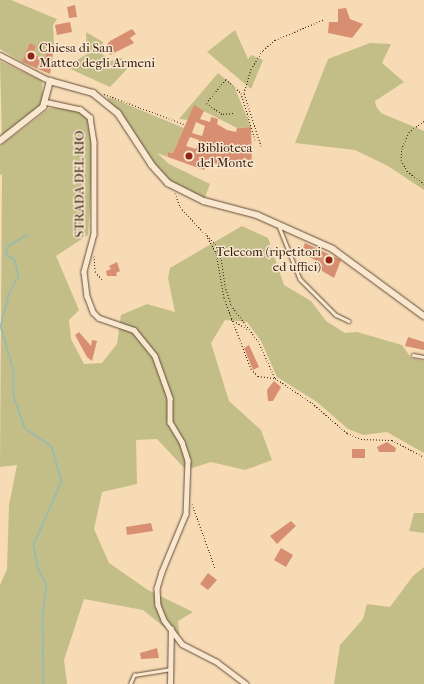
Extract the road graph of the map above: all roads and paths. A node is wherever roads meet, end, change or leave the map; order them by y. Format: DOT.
graph roads {
  1 [pos="325,19"];
  2 [pos="0,55"];
  3 [pos="50,82"];
  4 [pos="46,102"];
  5 [pos="233,113"];
  6 [pos="424,122"];
  7 [pos="255,140"];
  8 [pos="0,141"];
  9 [pos="261,146"];
  10 [pos="168,183"];
  11 [pos="424,184"];
  12 [pos="278,226"];
  13 [pos="205,233"];
  14 [pos="94,255"];
  15 [pos="104,280"];
  16 [pos="424,316"];
  17 [pos="230,318"];
  18 [pos="349,321"];
  19 [pos="249,330"];
  20 [pos="413,355"];
  21 [pos="424,357"];
  22 [pos="275,378"];
  23 [pos="424,457"];
  24 [pos="188,494"];
  25 [pos="215,568"];
  26 [pos="171,629"];
  27 [pos="170,669"];
  28 [pos="130,684"];
  29 [pos="170,684"];
  30 [pos="246,684"];
  1 -- 9 [label="path"];
  2 -- 3 [label="street"];
  3 -- 4 [label="street"];
  3 -- 10 [label="street"];
  4 -- 8 [label="street"];
  4 -- 24 [label="street, STRADA DEL RIO"];
  5 -- 7 [label="path"];
  6 -- 11 [label="path"];
  10 -- 12 [label="street"];
  10 -- 13 [label="path"];
  12 -- 16 [label="street"];
  12 -- 18 [label="lane"];
  13 -- 17 [label="path"];
  13 -- 19 [label="path"];
  14 -- 15 [label="path"];
  17 -- 19 [label="path"];
  17 -- 22 [label="path"];
  19 -- 22 [label="path"];
  20 -- 21 [label="lane"];
  22 -- 23 [label="path"];
  24 -- 25 [label="path"];
  24 -- 26 [label="street, STRADA DEL RIO"];
  26 -- 27 [label="street"];
  26 -- 30 [label="street, STRADA DEL RIO"];
  27 -- 28 [label="lane"];
  27 -- 29 [label="street"];
}
